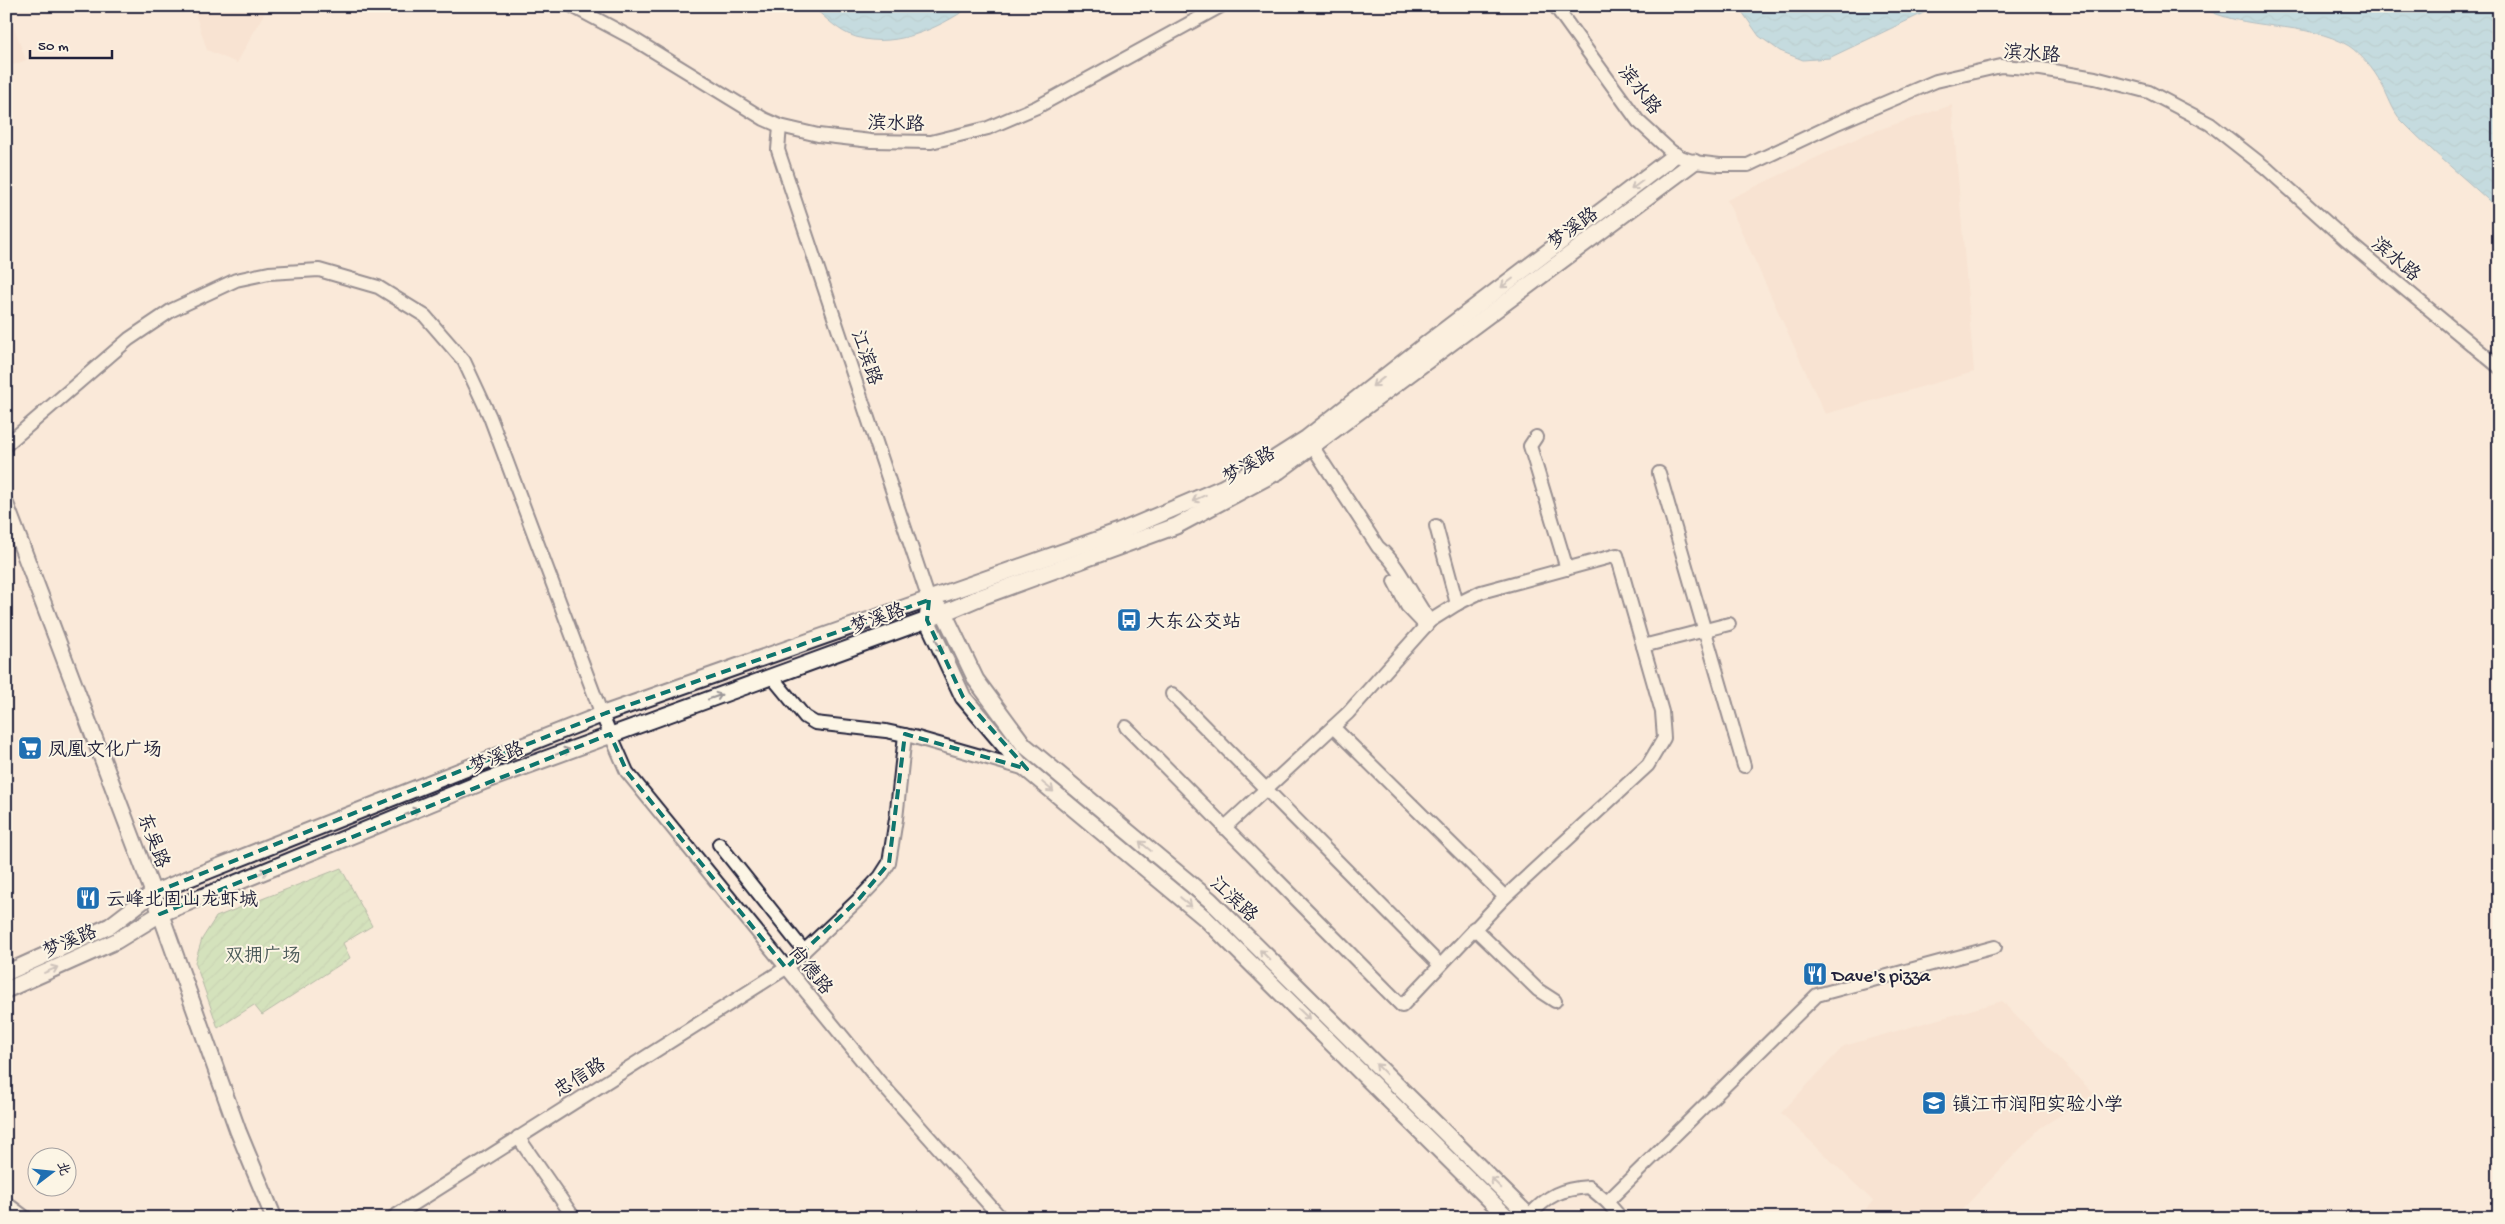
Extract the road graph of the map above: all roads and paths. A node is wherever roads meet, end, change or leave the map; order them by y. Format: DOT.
graph roads {
  1 [pos="572,6"];
  2 [pos="1221,6"];
  3 [pos="1555,6"];
  4 [pos="780,126"];
  5 [pos="1676,155"];
  6 [pos="1694,162"];
  7 [pos="2499,367"];
  8 [pos="1536,437"];
  9 [pos="1310,443"];
  10 [pos="6,445"];
  11 [pos="1658,473"];
  12 [pos="6,505"];
  13 [pos="1436,526"];
  14 [pos="6,530"];
  15 [pos="1567,569"];
  16 [pos="929,600"];
  17 [pos="1457,604"];
  18 [pos="944,612"];
  19 [pos="927,620"];
  20 [pos="1428,624"];
  21 [pos="1729,624"];
  22 [pos="1704,630"];
  23 [pos="1643,646"];
  24 [pos="772,677"];
  25 [pos="1172,694"];
  26 [pos="602,715"];
  27 [pos="1126,727"];
  28 [pos="1333,728"];
  29 [pos="610,734"];
  30 [pos="905,735"];
  31 [pos="1744,766"];
  32 [pos="1027,769"];
  33 [pos="1266,789"];
  34 [pos="1224,828"];
  35 [pos="719,844"];
  36 [pos="149,896"];
  37 [pos="1505,897"];
  38 [pos="156,917"];
  39 [pos="1474,928"];
  40 [pos="1995,948"];
  41 [pos="804,950"];
  42 [pos="1440,965"];
  43 [pos="786,968"];
  44 [pos="6,973"];
  45 [pos="6,990"];
  46 [pos="1555,1001"];
  47 [pos="518,1137"];
  48 [pos="1607,1202"];
  49 [pos="6,1204"];
  50 [pos="1530,1217"];
  51 [pos="26,1218"];
  52 [pos="264,1218"];
  53 [pos="274,1218"];
  54 [pos="392,1218"];
  55 [pos="574,1218"];
  56 [pos="1001,1218"];
  57 [pos="1508,1218"];
  58 [pos="1621,1218"];
  1 -- 4 [label="street, 滨水路"];
  2 -- 4 [label="street, 滨水路"];
  3 -- 5 [label="street, 滨水路"];
  4 -- 16 [label="street, 江滨路"];
  5 -- 6 [label="street, 滨水路"];
  5 -- 9 [label="main road, 梦溪路, one-way"];
  6 -- 7 [label="street, 滨水路"];
  6 -- 9 [label="main road, 梦溪路"];
  8 -- 15 [label="street"];
  9 -- 16 [label="main road, 梦溪路, one-way"];
  9 -- 18 [label="main road, 梦溪路"];
  9 -- 20 [label="street"];
  10 -- 26 [label="street, 尚德路"];
  11 -- 22 [label="street"];
  12 -- 36 [label="main road, 东吴路"];
  13 -- 17 [label="street"];
  14 -- 36 [label="main road, 东吴路"];
  15 -- 17 [label="street"];
  15 -- 23 [label="street"];
  16 -- 18 [label="main road, 江滨路"];
  16 -- 19 [label="main road, 江滨路"];
  16 -- 26 [label="main road, 梦溪路"];
  17 -- 20 [label="street"];
  18 -- 19 [label="main road, 梦溪路"];
  50 -- 18 [label="main road, 江滨路, one-way"];
  19 -- 24 [label="main road, 梦溪路"];
  19 -- 32 [label="main road, 江滨路, one-way"];
  20 -- 28 [label="street"];
  21 -- 22 [label="street"];
  22 -- 23 [label="street"];
  22 -- 31 [label="street"];
  23 -- 37 [label="street"];
  29 -- 24 [label="main road, 梦溪路, one-way"];
  24 -- 30 [label="street"];
  25 -- 33 [label="street"];
  26 -- 29 [label="street, 尚德路"];
  26 -- 36 [label="main road, 梦溪路"];
  27 -- 34 [label="street"];
  28 -- 33 [label="street"];
  28 -- 37 [label="street"];
  38 -- 29 [label="main road, 梦溪路, one-way"];
  29 -- 43 [label="street, 尚德路"];
  30 -- 32 [label="street"];
  30 -- 41 [label="street, 忠信路"];
  32 -- 57 [label="main road, 江滨路, one-way"];
  33 -- 34 [label="street"];
  33 -- 42 [label="street"];
  34 -- 42 [label="street"];
  35 -- 41 [label="street"];
  36 -- 38 [label="main road, 东吴路"];
  36 -- 44 [label="main road, 梦溪路"];
  37 -- 39 [label="street"];
  45 -- 38 [label="main road, 梦溪路, one-way"];
  38 -- 52 [label="main road, 东吴路"];
  38 -- 53 [label="main road, 东吴路"];
  39 -- 42 [label="street"];
  39 -- 46 [label="street"];
  40 -- 48 [label="street"];
  41 -- 43 [label="street, 忠信路"];
  43 -- 47 [label="street, 忠信路"];
  43 -- 56 [label="street, 尚德路"];
  47 -- 54 [label="street, 忠信路"];
  47 -- 55 [label="street"];
  48 -- 50 [label="street"];
  48 -- 58 [label="street"];
  49 -- 51 [label="street"];
}
